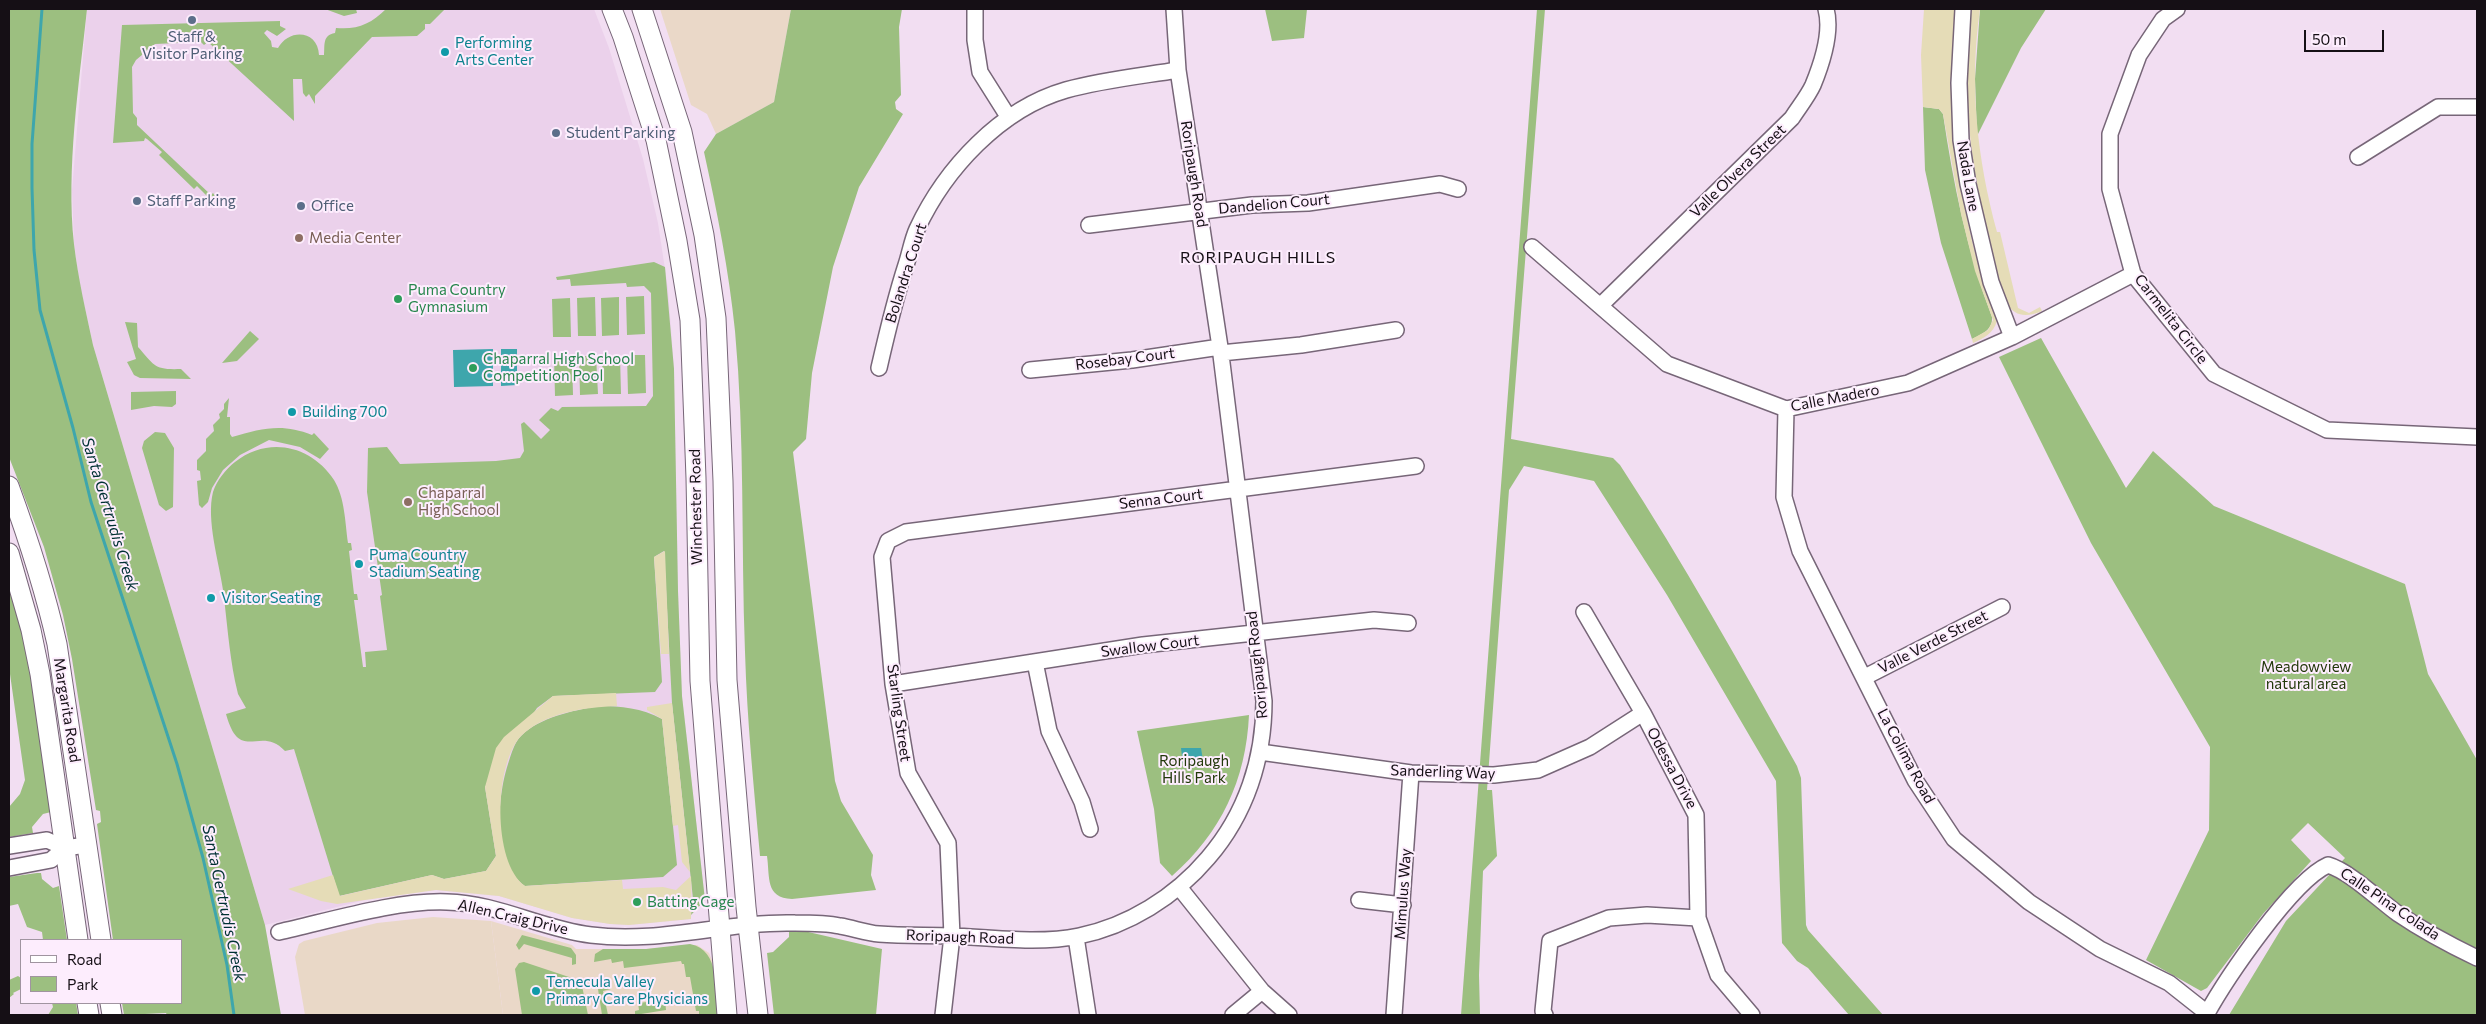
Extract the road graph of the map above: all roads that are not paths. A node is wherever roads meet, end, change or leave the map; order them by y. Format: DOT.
graph roads {
  1 [pos="612,9"];
  2 [pos="642,9"];
  3 [pos="976,9"];
  4 [pos="1174,9"];
  5 [pos="1826,9"];
  6 [pos="1963,9"];
  7 [pos="2177,9"];
  8 [pos="1178,70"];
  9 [pos="2477,107"];
  10 [pos="1009,118"];
  11 [pos="2358,157"];
  12 [pos="1458,189"];
  13 [pos="1201,211"];
  14 [pos="1089,225"];
  15 [pos="1532,247"];
  16 [pos="2133,274"];
  17 [pos="1601,305"];
  18 [pos="1396,330"];
  19 [pos="2012,337"];
  20 [pos="1221,350"];
  21 [pos="879,368"];
  22 [pos="1030,370"];
  23 [pos="1786,409"];
  24 [pos="2477,437"];
  25 [pos="1416,466"];
  26 [pos="9,486"];
  27 [pos="1238,489"];
  28 [pos="906,532"];
  29 [pos="9,553"];
  30 [pos="2002,607"];
  31 [pos="1584,612"];
  32 [pos="1408,623"];
  33 [pos="1255,634"];
  34 [pos="1035,662"];
  35 [pos="1865,677"];
  36 [pos="894,684"];
  37 [pos="1643,713"];
  38 [pos="1260,752"];
  39 [pos="1411,772"];
  40 [pos="1090,829"];
  41 [pos="86,845"];
  42 [pos="9,846"];
  43 [pos="65,848"];
  44 [pos="9,868"];
  45 [pos="1179,887"];
  46 [pos="1359,900"];
  47 [pos="1403,905"];
  48 [pos="1698,918"];
  49 [pos="749,925"];
  50 [pos="720,930"];
  51 [pos="279,932"];
  52 [pos="952,936"];
  53 [pos="1076,937"];
  54 [pos="78,939"];
  55 [pos="101,939"];
  56 [pos="2477,958"];
  57 [pos="1262,991"];
  58 [pos="2207,1014"];
  59 [pos="728,1015"];
  60 [pos="758,1015"];
  61 [pos="943,1015"];
  62 [pos="1088,1015"];
  63 [pos="1233,1015"];
  64 [pos="1289,1015"];
  65 [pos="1394,1015"];
  66 [pos="1545,1015"];
  67 [pos="1752,1015"];
  1 -- 50 [label="main road, Winchester Road"];
  2 -- 49 [label="main road, Winchester Road"];
  3 -- 10 [label="street"];
  4 -- 8 [label="street, Roripaugh Road"];
  5 -- 17 [label="street, Valle Olvera Street"];
  6 -- 19 [label="street, Nada Lane"];
  7 -- 16 [label="street, Carmelita Circle"];
  8 -- 10 [label="street, Bolandra Court"];
  8 -- 13 [label="street, Roripaugh Road"];
  9 -- 11 [label="street"];
  10 -- 21 [label="street, Bolandra Court"];
  12 -- 13 [label="street, Dandelion Court"];
  13 -- 14 [label="street, Dandelion Court"];
  13 -- 20 [label="street, Roripaugh Road"];
  15 -- 17 [label="street, Calle Madero"];
  16 -- 19 [label="street, Calle Madero"];
  16 -- 24 [label="street, Carmelita Circle"];
  17 -- 23 [label="street, Calle Madero"];
  18 -- 20 [label="street, Rosebay Court"];
  19 -- 23 [label="street, Calle Madero"];
  20 -- 22 [label="street, Rosebay Court"];
  20 -- 27 [label="street, Roripaugh Road"];
  23 -- 35 [label="street, La Colima Road"];
  25 -- 27 [label="street, Senna Court"];
  26 -- 41 [label="main road, Margarita Road"];
  27 -- 28 [label="street, Senna Court"];
  27 -- 33 [label="street, Roripaugh Road"];
  28 -- 36 [label="street, Starling Street"];
  29 -- 43 [label="main road, Margarita Road"];
  30 -- 35 [label="street, Valle Verde Street"];
  31 -- 37 [label="street, Odessa Drive"];
  32 -- 33 [label="street, Swallow Court"];
  33 -- 34 [label="street, Swallow Court"];
  33 -- 38 [label="street, Roripaugh Road"];
  34 -- 36 [label="street, Swallow Court"];
  34 -- 40 [label="street"];
  35 -- 58 [label="street, La Colima Road"];
  36 -- 52 [label="street, Starling Street"];
  37 -- 39 [label="street, Sanderling Way"];
  37 -- 48 [label="street, Odessa Drive"];
  38 -- 39 [label="street, Sanderling Way"];
  38 -- 45 [label="street, Roripaugh Road"];
  39 -- 47 [label="street, Mimulus Way"];
  41 -- 43 [label="street"];
  41 -- 55 [label="main road, Margarita Road"];
  42 -- 43 [label="street"];
  43 -- 44 [label="street"];
  43 -- 54 [label="main road, Margarita Road"];
  45 -- 53 [label="street, Roripaugh Road"];
  45 -- 57 [label="street"];
  46 -- 47 [label="street"];
  47 -- 65 [label="street, Mimulus Way"];
  48 -- 66 [label="street"];
  48 -- 67 [label="street, Odessa Drive"];
  49 -- 50 [label="street, Roripaugh Road"];
  49 -- 52 [label="street, Roripaugh Road"];
  49 -- 60 [label="main road, Winchester Road"];
  50 -- 51 [label="street, Allen Craig Drive"];
  50 -- 59 [label="main road, Winchester Road"];
  52 -- 53 [label="street, Roripaugh Road"];
  52 -- 61 [label="street, Starling Street"];
  53 -- 62 [label="street"];
  56 -- 58 [label="street, Calle Pina Colada"];
  57 -- 63 [label="street"];
  57 -- 64 [label="street"];
}
